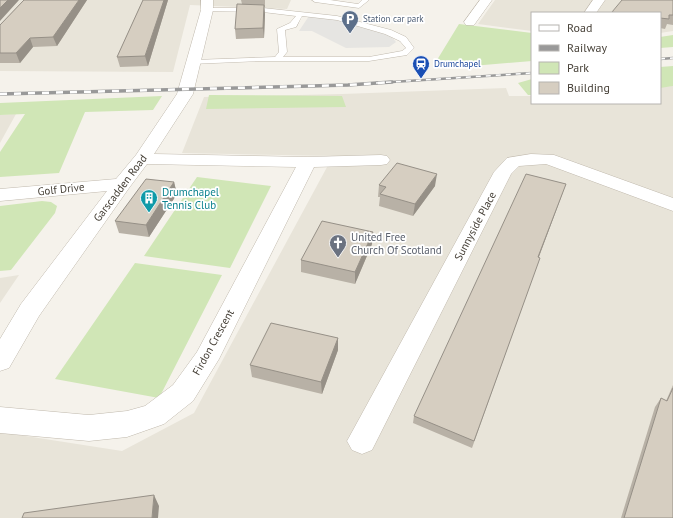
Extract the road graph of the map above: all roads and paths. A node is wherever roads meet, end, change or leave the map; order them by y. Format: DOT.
graph roads {
  1 [pos="315,0"];
  2 [pos="366,0"];
  3 [pos="486,0"];
  4 [pos="599,0"];
  5 [pos="207,5"];
  6 [pos="301,12"];
  7 [pos="591,12"];
  8 [pos="470,22"];
  9 [pos="277,60"];
  10 [pos="194,62"];
  11 [pos="142,159"];
  12 [pos="381,160"];
  13 [pos="308,162"];
  14 [pos="122,184"];
  15 [pos="0,195"];
  16 [pos="673,205"];
  17 [pos="0,361"];
  18 [pos="0,420"];
  19 [pos="362,441"];
  1 -- 2 [label="lane"];
  3 -- 8 [label="street"];
  4 -- 7 [label="street"];
  5 -- 6 [label="lane"];
  5 -- 10 [label="street, Garscadden Road"];
  6 -- 9 [label="lane"];
  6 -- 9 [label="lane"];
  9 -- 10 [label="lane"];
  10 -- 11 [label="street, Garscadden Road"];
  11 -- 13 [label="street"];
  11 -- 14 [label="street, Garscadden Road"];
  12 -- 13 [label="street"];
  13 -- 18 [label="street, Firdon Crescent"];
  14 -- 15 [label="street, Golf Drive"];
  14 -- 17 [label="street, Garscadden Road"];
  16 -- 19 [label="street, Sunnyside Place"];
}
